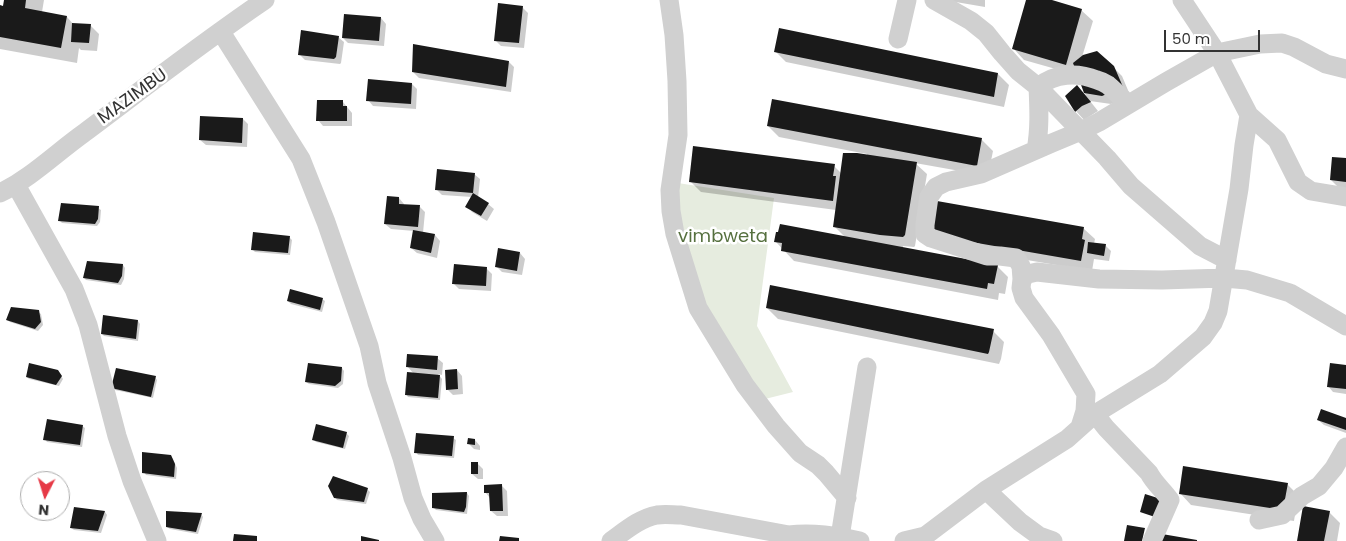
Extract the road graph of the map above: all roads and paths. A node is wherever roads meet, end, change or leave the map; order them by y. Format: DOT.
graph roads {
  1 [pos="266,0"];
  2 [pos="669,0"];
  3 [pos="907,0"];
  4 [pos="934,0"];
  5 [pos="1182,0"];
  6 [pos="220,32"];
  7 [pos="898,39"];
  8 [pos="1217,53"];
  9 [pos="1346,68"];
  10 [pos="1038,87"];
  11 [pos="1128,104"];
  12 [pos="1249,115"];
  13 [pos="1081,131"];
  14 [pos="1036,150"];
  15 [pos="8,189"];
  16 [pos="1346,197"];
  17 [pos="1226,269"];
  18 [pos="1022,279"];
  19 [pos="1346,326"];
  20 [pos="868,367"];
  21 [pos="1086,394"];
  22 [pos="1098,412"];
  23 [pos="1080,427"];
  24 [pos="1346,447"];
  25 [pos="986,490"];
  26 [pos="847,498"];
  27 [pos="1259,520"];
  28 [pos="803,537"];
  29 [pos="842,539"];
  30 [pos="157,541"];
  31 [pos="435,541"];
  32 [pos="611,541"];
  33 [pos="860,541"];
  34 [pos="904,541"];
  35 [pos="1053,541"];
  36 [pos="1152,541"];
  1 -- 6 [label="street, MAZIMBU"];
  2 -- 26 [label="street"];
  3 -- 7 [label="street"];
  4 -- 10 [label="street"];
  5 -- 8 [label="street"];
  6 -- 15 [label="street, MAZIMBU"];
  6 -- 31 [label="street"];
  8 -- 9 [label="street"];
  8 -- 11 [label="street"];
  8 -- 12 [label="street"];
  10 -- 11 [label="street"];
  10 -- 13 [label="street"];
  10 -- 14 [label="street"];
  11 -- 13 [label="street"];
  12 -- 16 [label="street"];
  12 -- 17 [label="street"];
  13 -- 14 [label="street"];
  13 -- 17 [label="street"];
  14 -- 18 [label="street"];
  15 -- 30 [label="street"];
  17 -- 18 [label="street"];
  17 -- 19 [label="street"];
  17 -- 22 [label="street"];
  18 -- 21 [label="street"];
  20 -- 26 [label="street"];
  21 -- 22 [label="street"];
  21 -- 23 [label="street"];
  22 -- 23 [label="street"];
  22 -- 36 [label="street"];
  23 -- 25 [label="street"];
  24 -- 27 [label="street"];
  25 -- 34 [label="street"];
  25 -- 35 [label="street"];
  26 -- 29 [label="street"];
  28 -- 29 [label="street"];
  28 -- 32 [label="street"];
  29 -- 33 [label="street"];
}
